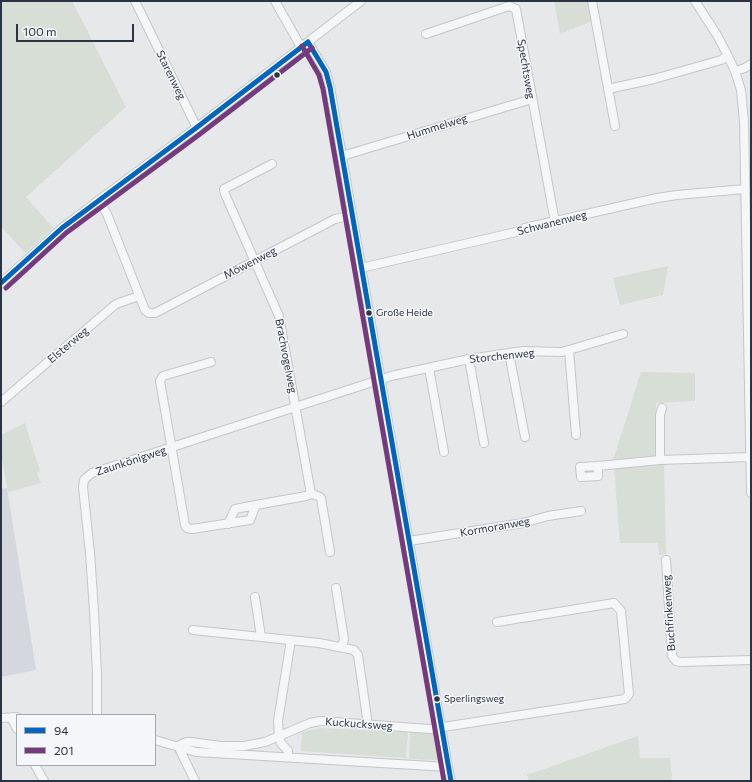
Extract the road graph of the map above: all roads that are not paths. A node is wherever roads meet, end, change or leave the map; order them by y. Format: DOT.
graph roads {
  1 [pos="135,1"];
  2 [pos="275,1"];
  3 [pos="361,1"];
  4 [pos="592,1"];
  5 [pos="695,1"];
  6 [pos="426,34"];
  7 [pos="304,44"];
  8 [pos="728,56"];
  9 [pos="751,64"];
  10 [pos="735,71"];
  11 [pos="608,89"];
  12 [pos="532,99"];
  13 [pos="615,126"];
  14 [pos="197,128"];
  15 [pos="342,156"];
  16 [pos="272,164"];
  17 [pos="745,189"];
  18 [pos="98,200"];
  19 [pos="352,215"];
  20 [pos="555,222"];
  21 [pos="254,261"];
  22 [pos="361,268"];
  23 [pos="1,283"];
  24 [pos="139,296"];
  25 [pos="623,334"];
  26 [pos="569,350"];
  27 [pos="509,353"];
  28 [pos="469,359"];
  29 [pos="211,362"];
  30 [pos="429,368"];
  31 [pos="381,380"];
  32 [pos="1,402"];
  33 [pos="295,408"];
  34 [pos="662,408"];
  35 [pos="576,435"];
  36 [pos="525,437"];
  37 [pos="484,443"];
  38 [pos="171,448"];
  39 [pos="444,452"];
  40 [pos="750,457"];
  41 [pos="660,460"];
  42 [pos="598,466"];
  43 [pos="751,493"];
  44 [pos="311,494"];
  45 [pos="256,505"];
  46 [pos="581,511"];
  47 [pos="228,524"];
  48 [pos="409,541"];
  49 [pos="330,552"];
  50 [pos="666,560"];
  51 [pos="336,588"];
  52 [pos="255,597"];
  53 [pos="497,622"];
  54 [pos="193,630"];
  55 [pos="261,637"];
  56 [pos="291,640"];
  57 [pos="342,647"];
  58 [pos="751,660"];
  59 [pos="97,714"];
  60 [pos="15,717"];
  61 [pos="1,718"];
  62 [pos="366,724"];
  63 [pos="16,727"];
  64 [pos="441,728"];
  65 [pos="279,736"];
  66 [pos="156,740"];
  67 [pos="178,746"];
  68 [pos="288,757"];
  69 [pos="36,766"];
  70 [pos="448,767"];
  71 [pos="44,781"];
  72 [pos="195,781"];
  73 [pos="451,781"];
  1 -- 14 [label="street, Starenweg"];
  2 -- 7 [label="street"];
  3 -- 7 [label="street"];
  4 -- 11 [label="street"];
  5 -- 8 [label="street"];
  6 -- 12 [label="street, Spechtsweg"];
  7 -- 14 [label="street"];
  7 -- 15 [label="street"];
  8 -- 10 [label="street"];
  8 -- 11 [label="street"];
  9 -- 10 [label="street"];
  10 -- 17 [label="street"];
  11 -- 13 [label="street"];
  12 -- 15 [label="street, Hummelweg"];
  12 -- 20 [label="street, Spechtsweg"];
  14 -- 18 [label="street"];
  15 -- 19 [label="street"];
  16 -- 21 [label="street, Brachvogelweg"];
  17 -- 20 [label="street, Schwanenweg"];
  17 -- 40 [label="street"];
  18 -- 23 [label="street"];
  18 -- 24 [label="street"];
  19 -- 21 [label="street, Möwenweg"];
  19 -- 22 [label="street"];
  20 -- 22 [label="street, Schwanenweg"];
  21 -- 24 [label="street, Möwenweg"];
  21 -- 33 [label="street, Brachvogelweg"];
  22 -- 31 [label="street"];
  24 -- 32 [label="street, Elsterweg"];
  25 -- 26 [label="street, Storchenweg"];
  26 -- 27 [label="street, Storchenweg"];
  26 -- 35 [label="street"];
  27 -- 28 [label="street, Storchenweg"];
  27 -- 36 [label="street"];
  28 -- 30 [label="street, Storchenweg"];
  28 -- 37 [label="street"];
  29 -- 38 [label="street"];
  30 -- 31 [label="street, Storchenweg"];
  30 -- 39 [label="street"];
  31 -- 33 [label="street, Zaunkönigweg"];
  31 -- 48 [label="street"];
  33 -- 38 [label="street, Zaunkönigweg"];
  33 -- 44 [label="street, Brachvogelweg"];
  34 -- 41 [label="street"];
  38 -- 47 [label="street"];
  38 -- 59 [label="street, Zaunkönigweg"];
  40 -- 41 [label="street"];
  40 -- 43 [label="street"];
  41 -- 42 [label="street"];
  44 -- 45 [label="street"];
  44 -- 49 [label="street"];
  45 -- 47 [label="street"];
  45 -- 47 [label="street"];
  46 -- 48 [label="street, Kormoranweg"];
  48 -- 64 [label="street"];
  50 -- 58 [label="street, Buchfinkenweg"];
  51 -- 57 [label="street"];
  52 -- 55 [label="street"];
  53 -- 64 [label="street"];
  54 -- 55 [label="street"];
  55 -- 56 [label="street"];
  56 -- 57 [label="street"];
  56 -- 65 [label="street"];
  57 -- 62 [label="street"];
  60 -- 61 [label="street"];
  60 -- 63 [label="street"];
  62 -- 64 [label="street, Kuckucksweg"];
  62 -- 65 [label="street, Kuckucksweg"];
  64 -- 70 [label="street"];
  65 -- 67 [label="street, Kuckucksweg"];
  65 -- 68 [label="street"];
  66 -- 67 [label="street, Kuckucksweg"];
  67 -- 68 [label="street, Kuckucksweg"];
  67 -- 72 [label="street"];
  68 -- 70 [label="street, Kuckucksweg"];
  69 -- 71 [label="street"];
  70 -- 73 [label="street"];
}
